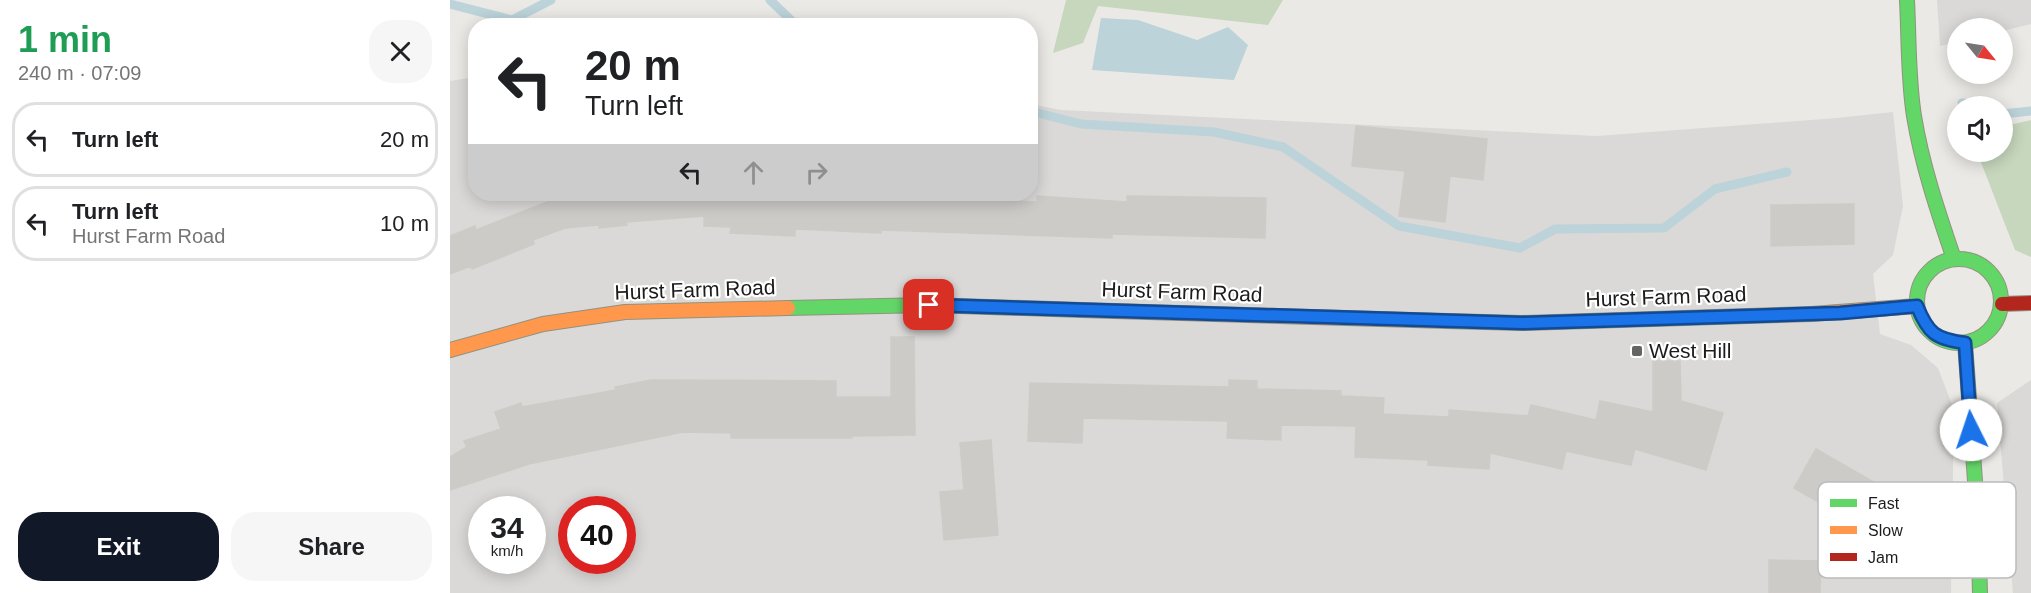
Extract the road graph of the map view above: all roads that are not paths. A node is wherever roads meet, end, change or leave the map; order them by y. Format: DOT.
graph roads {
  1 [pos="1907,0"];
  2 [pos="1954,259"];
  3 [pos="2031,303"];
  4 [pos="2002,304"];
  5 [pos="1917,306"];
  6 [pos="1965,343"];
  7 [pos="450,350"];
  8 [pos="1975,482"];
  9 [pos="1980,578"];
  10 [pos="1980,593"];
  1 -- 2 [label="street"];
  2 -- 4 [label="street"];
  2 -- 5 [label="street"];
  3 -- 4 [label="street"];
  4 -- 6 [label="street"];
  5 -- 6 [label="street"];
  5 -- 7 [label="street, Hurst Farm Road"];
  6 -- 8 [label="street"];
  9 -- 10 [label="street"];
}
